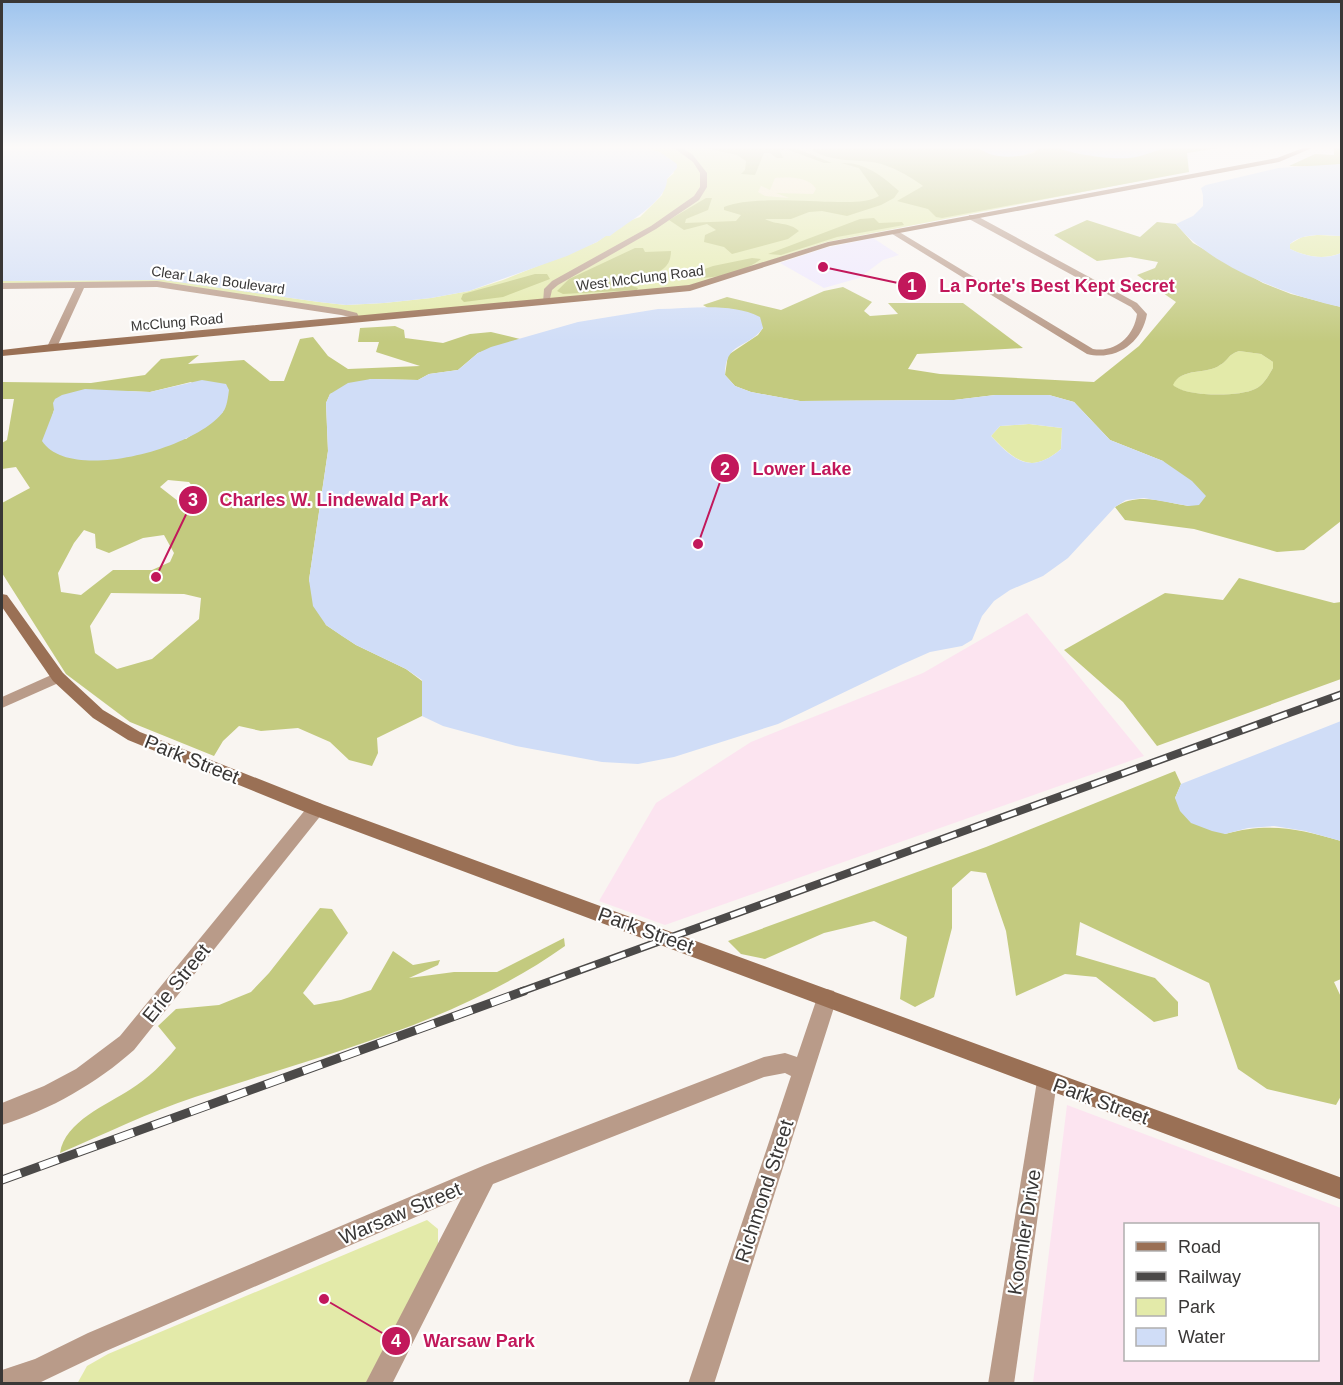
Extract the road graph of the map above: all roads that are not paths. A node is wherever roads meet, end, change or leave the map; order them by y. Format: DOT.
graph roads {
  1 [pos="675,213"];
  2 [pos="996,213"];
  3 [pos="972,217"];
  4 [pos="893,232"];
  5 [pos="81,285"];
  6 [pos="2,286"];
  7 [pos="546,301"];
  8 [pos="355,319"];
  9 [pos="52,347"];
  10 [pos="2,353"];
  11 [pos="2,598"];
  12 [pos="58,677"];
  13 [pos="2,703"];
  14 [pos="316,809"];
  15 [pos="827,998"];
  16 [pos="803,1070"];
  17 [pos="1047,1081"];
  18 [pos="2,1114"];
  19 [pos="485,1176"];
  20 [pos="1341,1190"];
  21 [pos="39,1376"];
  22 [pos="2,1383"];
  23 [pos="378,1383"];
  24 [pos="701,1383"];
  25 [pos="1001,1383"];
  1 -- 7 [label="street"];
  2 -- 3 [label="street, West McClung Road"];
  3 -- 4 [label="street, West McClung Road"];
  3 -- 4 [label="street"];
  4 -- 7 [label="street, West McClung Road"];
  5 -- 6 [label="street, Clear Lake Boulevard"];
  5 -- 8 [label="street, Clear Lake Boulevard"];
  5 -- 9 [label="street"];
  7 -- 8 [label="street, West McClung Road"];
  8 -- 9 [label="street, McClung Road"];
  9 -- 10 [label="street, McClung Road"];
  11 -- 12 [label="street, Park Street"];
  12 -- 13 [label="street"];
  12 -- 14 [label="street, Park Street"];
  14 -- 15 [label="street, Park Street"];
  14 -- 18 [label="street, Erie Street"];
  15 -- 16 [label="street, Richmond Street"];
  15 -- 17 [label="street, Park Street"];
  16 -- 19 [label="street, Warsaw Street"];
  16 -- 24 [label="street, Richmond Street"];
  17 -- 20 [label="street, Park Street"];
  17 -- 25 [label="street, Koomler Drive"];
  19 -- 21 [label="street, Warsaw Street"];
  19 -- 23 [label="street"];
  21 -- 22 [label="street, Warsaw Street"];
}
